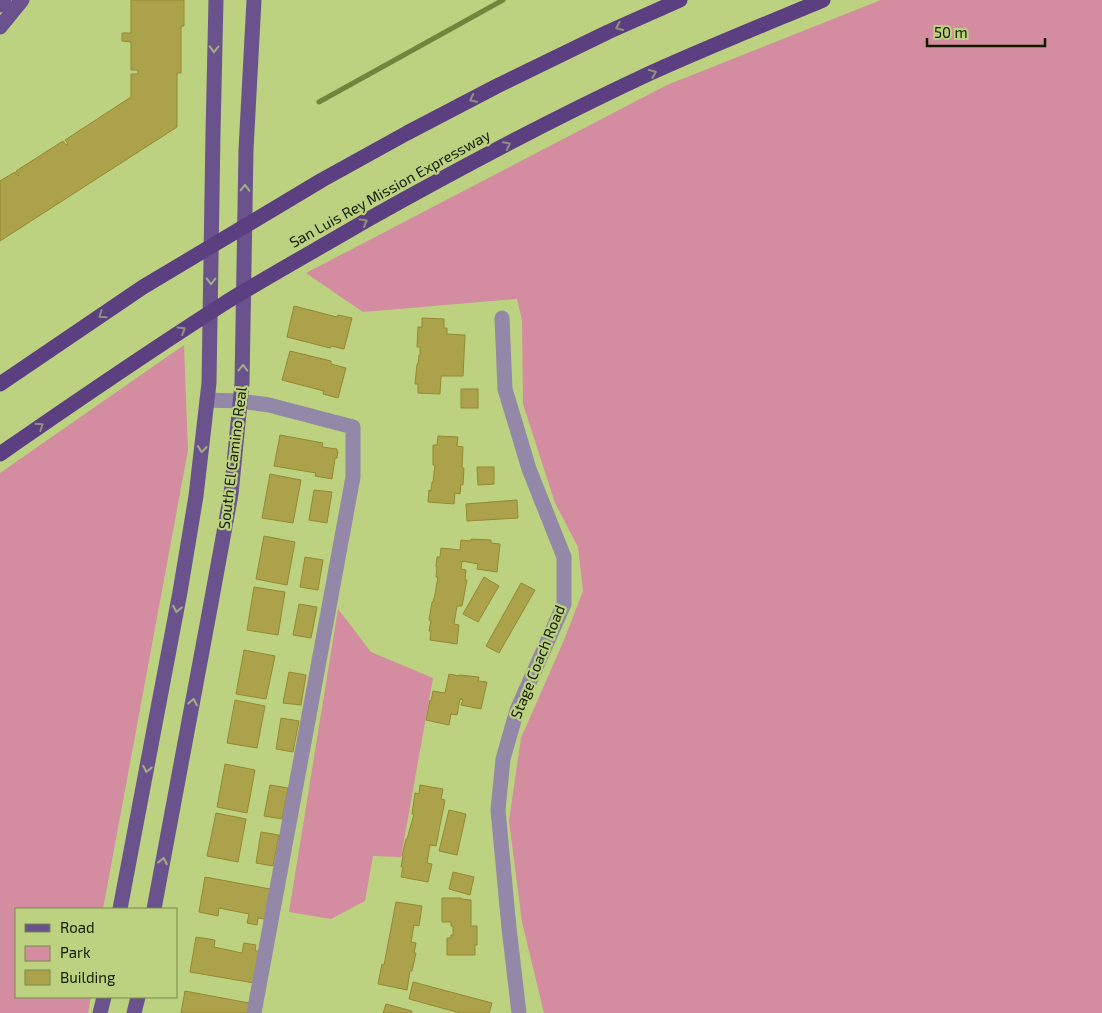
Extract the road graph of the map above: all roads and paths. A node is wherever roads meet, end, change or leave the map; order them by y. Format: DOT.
graph roads {
  1 [pos="4,0"];
  2 [pos="22,0"];
  3 [pos="216,0"];
  4 [pos="254,0"];
  5 [pos="680,0"];
  6 [pos="823,0"];
  7 [pos="0,5"];
  8 [pos="0,27"];
  9 [pos="502,318"];
  10 [pos="0,384"];
  11 [pos="207,400"];
  12 [pos="240,401"];
  13 [pos="0,454"];
  14 [pos="120,908"];
  15 [pos="154,908"];
  16 [pos="104,998"];
  17 [pos="138,998"];
  18 [pos="100,1013"];
  19 [pos="134,1013"];
  20 [pos="254,1013"];
  21 [pos="519,1013"];
  1 -- 7 [label="main road"];
  2 -- 8 [label="main road"];
  3 -- 11 [label="main road, one-way"];
  12 -- 4 [label="main road, South El Camino Real, one-way"];
  5 -- 10 [label="highway, one-way"];
  13 -- 6 [label="highway, San Luis Rey Mission Expressway, one-way"];
  9 -- 21 [label="street, Stage Coach Road"];
  11 -- 12 [label="street"];
  11 -- 14 [label="main road, one-way"];
  15 -- 12 [label="main road, South El Camino Real, one-way"];
  12 -- 20 [label="street"];
  16 -- 18 [label="main road"];
  17 -- 19 [label="main road"];
}
